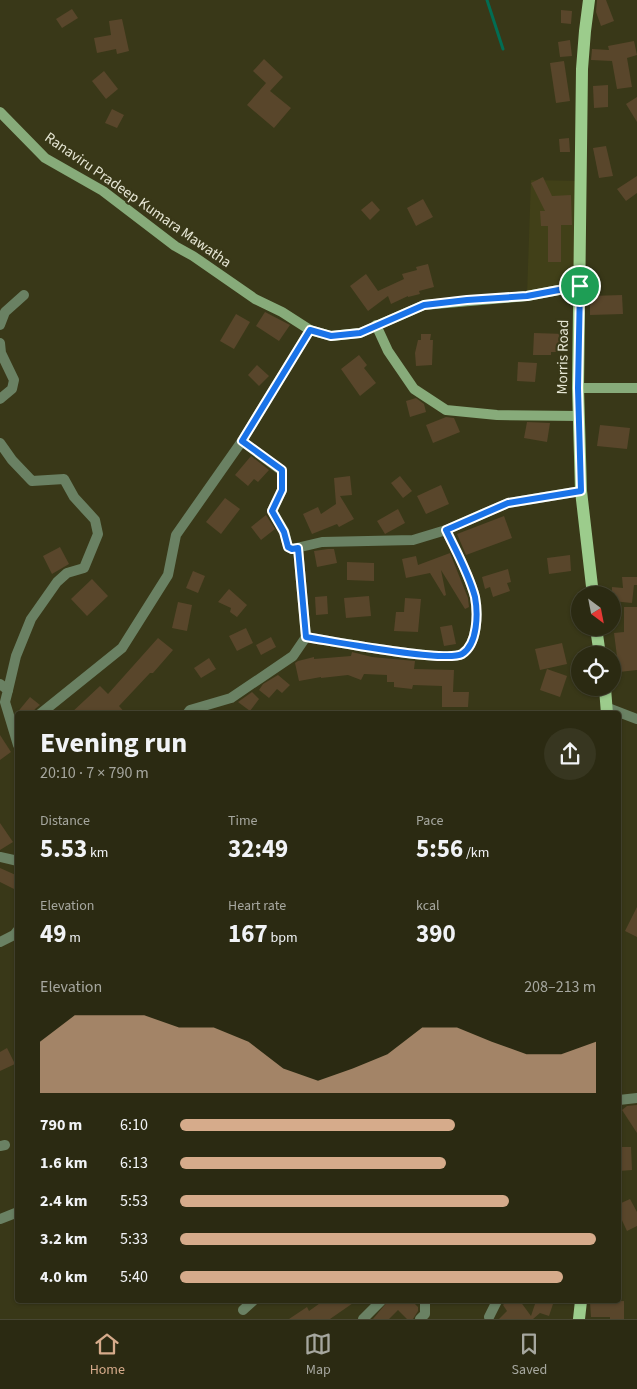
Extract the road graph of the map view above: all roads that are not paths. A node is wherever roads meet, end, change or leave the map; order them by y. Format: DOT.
graph roads {
  1 [pos="589,0"];
  2 [pos="0,112"];
  3 [pos="580,286"];
  4 [pos="24,294"];
  5 [pos="0,325"];
  6 [pos="376,325"];
  7 [pos="310,330"];
  8 [pos="0,343"];
  9 [pos="578,388"];
  10 [pos="637,388"];
  11 [pos="0,398"];
  12 [pos="579,416"];
  13 [pos="242,441"];
  14 [pos="0,442"];
  15 [pos="581,491"];
  16 [pos="446,530"];
  17 [pos="298,548"];
  18 [pos="592,586"];
  19 [pos="306,637"];
  20 [pos="4,687"];
  21 [pos="606,696"];
  22 [pos="44,711"];
  23 [pos="189,711"];
  24 [pos="608,711"];
  25 [pos="621,715"];
  26 [pos="637,720"];
  27 [pos="15,735"];
  28 [pos="0,856"];
  29 [pos="15,860"];
  30 [pos="15,934"];
  31 [pos="0,942"];
  32 [pos="637,1098"];
  33 [pos="621,1100"];
  34 [pos="15,1213"];
  35 [pos="0,1220"];
  36 [pos="251,1303"];
  37 [pos="379,1303"];
  38 [pos="426,1303"];
  39 [pos="496,1303"];
  40 [pos="581,1303"];
  41 [pos="243,1310"];
  42 [pos="489,1317"];
  43 [pos="363,1319"];
  44 [pos="420,1319"];
  45 [pos="579,1319"];
  1 -- 3 [label="main road, Morris Road"];
  2 -- 7 [label="street, Ranaviru Pradeep Kumara Mawatha"];
  3 -- 6 [label="street, Ranaviru Pradeep Kumara Mawatha"];
  3 -- 9 [label="main road, Morris Road"];
  4 -- 5 [label="street"];
  6 -- 7 [label="street, Ranaviru Pradeep Kumara Mawatha"];
  6 -- 12 [label="street"];
  7 -- 13 [label="street"];
  8 -- 11 [label="street"];
  9 -- 10 [label="street"];
  9 -- 12 [label="main road, Morris Road"];
  12 -- 15 [label="main road, Morris Road"];
  13 -- 17 [label="street"];
  13 -- 22 [label="street"];
  14 -- 20 [label="street"];
  15 -- 16 [label="street"];
  15 -- 18 [label="main road, Morris Road"];
  16 -- 17 [label="street"];
  16 -- 19 [label="street"];
  17 -- 19 [label="street"];
  19 -- 23 [label="street"];
  20 -- 27 [label="street"];
  21 -- 24 [label="main road"];
  25 -- 26 [label="street"];
  28 -- 29 [label="street"];
  30 -- 31 [label="street"];
  32 -- 33 [label="street"];
  34 -- 35 [label="street"];
  36 -- 41 [label="street"];
  37 -- 43 [label="street"];
  38 -- 44 [label="street"];
  39 -- 42 [label="street"];
  40 -- 45 [label="main road"];
}
